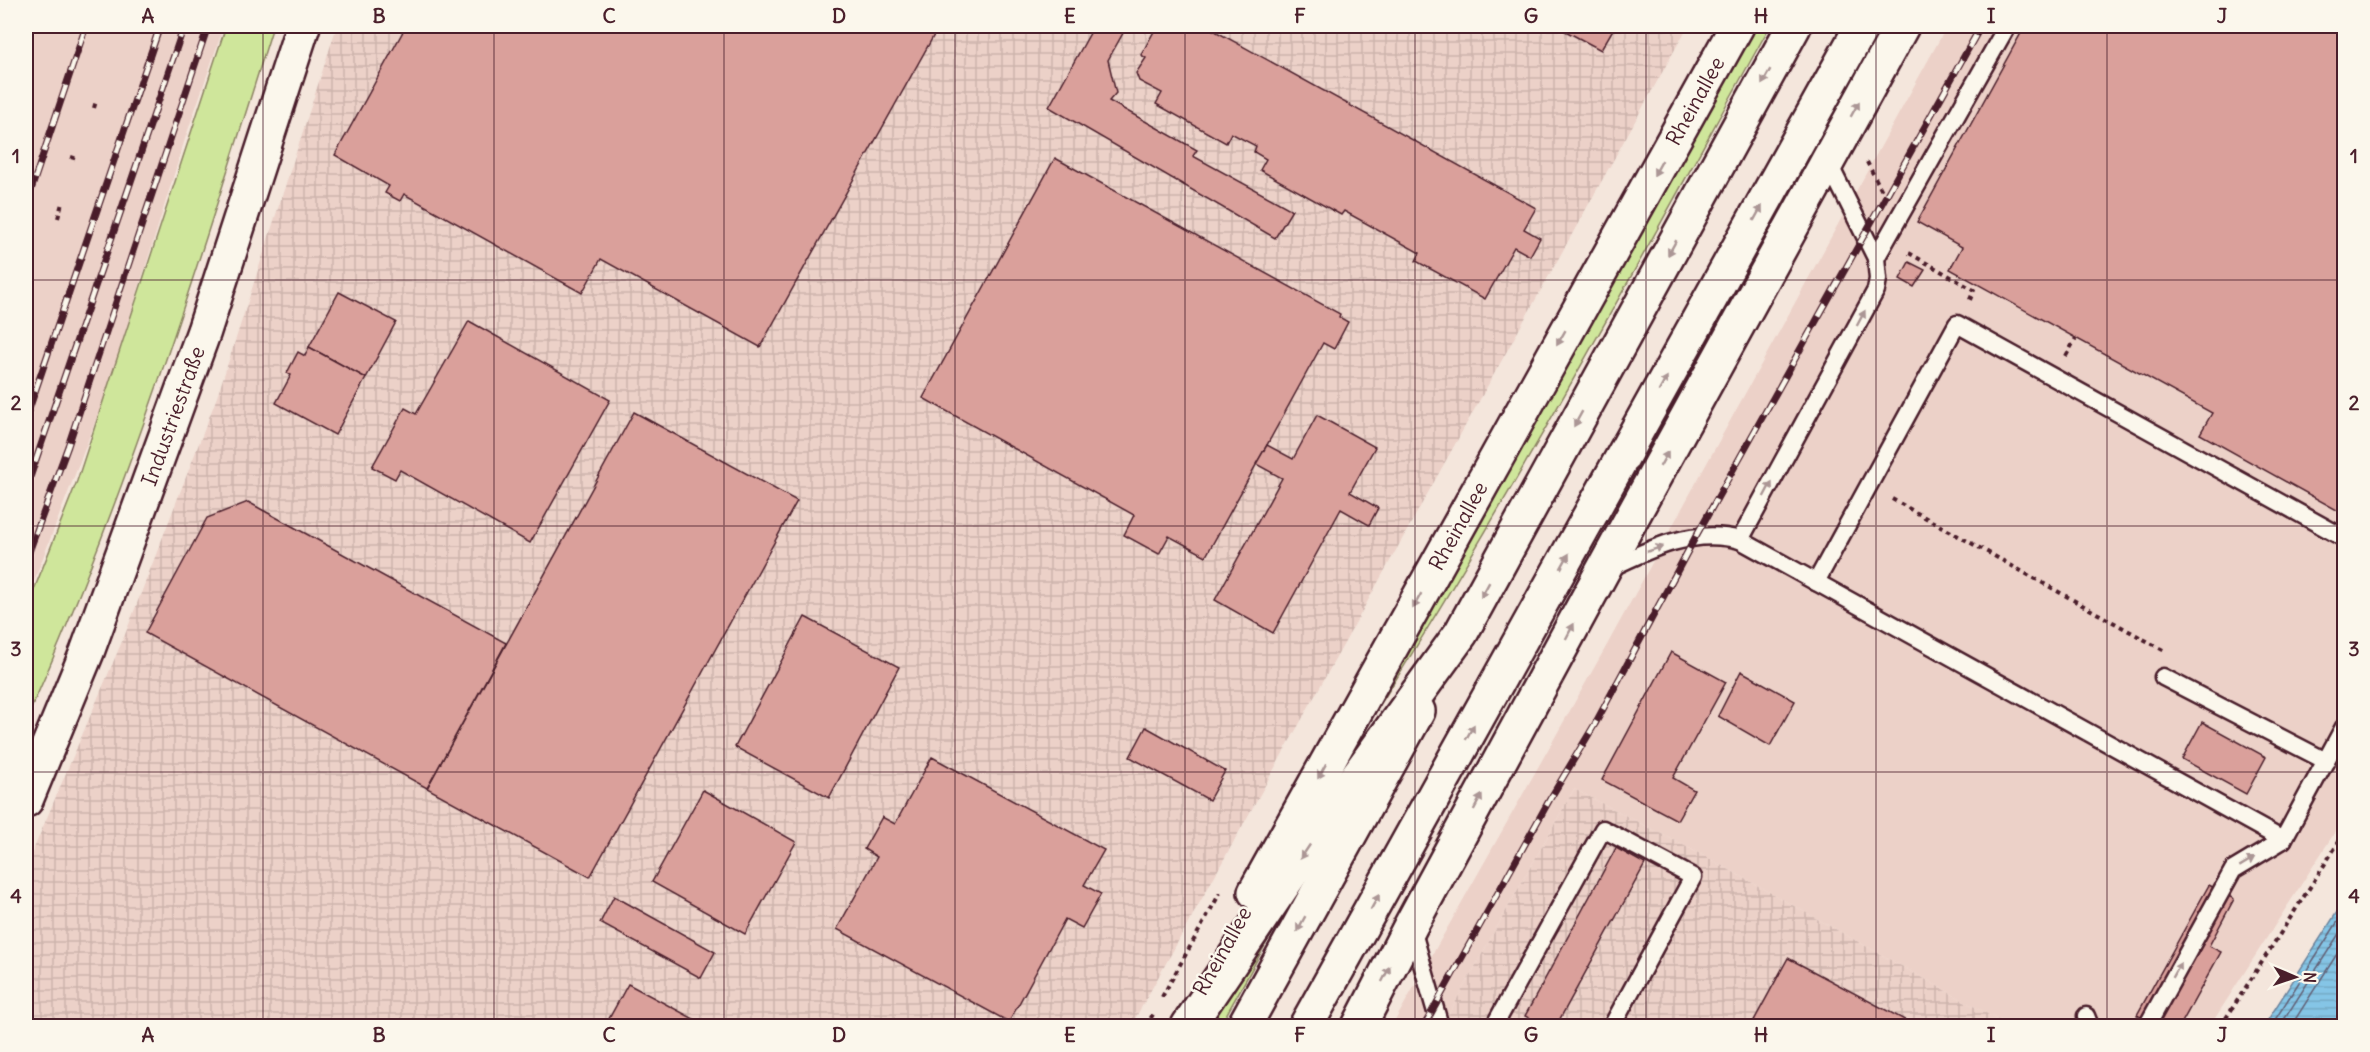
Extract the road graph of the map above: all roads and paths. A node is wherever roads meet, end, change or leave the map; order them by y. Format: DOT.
graph roads {
  1 [pos="303,26"];
  2 [pos="1737,26"];
  3 [pos="1794,26"];
  4 [pos="1862,26"];
  5 [pos="1902,26"];
  6 [pos="2007,26"];
  7 [pos="96,101"];
  8 [pos="94,108"];
  9 [pos="71,157"];
  10 [pos="77,159"];
  11 [pos="1827,160"];
  12 [pos="62,203"];
  13 [pos="58,218"];
  14 [pos="1876,258"];
  15 [pos="1868,486"];
  16 [pos="2344,538"];
  17 [pos="1740,540"];
  18 [pos="1602,572"];
  19 [pos="1816,582"];
  20 [pos="1461,633"];
  21 [pos="2165,651"];
  22 [pos="2163,677"];
  23 [pos="2344,728"];
  24 [pos="2326,761"];
  25 [pos="26,800"];
  26 [pos="2344,834"];
  27 [pos="2283,840"];
  28 [pos="1212,907"];
  29 [pos="1411,925"];
  30 [pos="1353,943"];
  31 [pos="1146,1026"];
  32 [pos="1180,1026"];
  33 [pos="1188,1026"];
  34 [pos="1244,1026"];
  35 [pos="1306,1026"];
  36 [pos="1318,1026"];
  37 [pos="1359,1026"];
  38 [pos="1440,1026"];
  39 [pos="1494,1026"];
  40 [pos="1612,1026"];
  41 [pos="2147,1026"];
  42 [pos="2220,1026"];
  1 -- 25 [label="street, Industriestraße"];
  2 -- 32 [label="street, Rheinallee, one-way"];
  3 -- 20 [label="street, Rheinallee, one-way"];
  30 -- 4 [label="street, one-way"];
  11 -- 5 [label="street, one-way"];
  6 -- 14 [label="lane"];
  7 -- 8 [label="path"];
  9 -- 10 [label="path"];
  11 -- 14 [label="lane"];
  18 -- 11 [label="street, one-way"];
  12 -- 13 [label="path"];
  17 -- 14 [label="lane, one-way"];
  15 -- 16 [label="lane"];
  15 -- 19 [label="lane"];
  15 -- 21 [label="path"];
  18 -- 17 [label="lane, one-way"];
  17 -- 19 [label="lane"];
  29 -- 18 [label="street, one-way"];
  19 -- 27 [label="lane"];
  20 -- 33 [label="street, Rheinallee, one-way"];
  20 -- 34 [label="street, Rheinallee, one-way"];
  22 -- 24 [label="lane"];
  23 -- 24 [label="lane"];
  24 -- 27 [label="lane"];
  26 -- 42 [label="path"];
  41 -- 27 [label="lane, one-way"];
  28 -- 31 [label="path"];
  37 -- 29 [label="street, one-way"];
  29 -- 38 [label="lane"];
  30 -- 35 [label="street"];
  30 -- 36 [label="street"];
  39 -- 40 [label="lane"];
}
